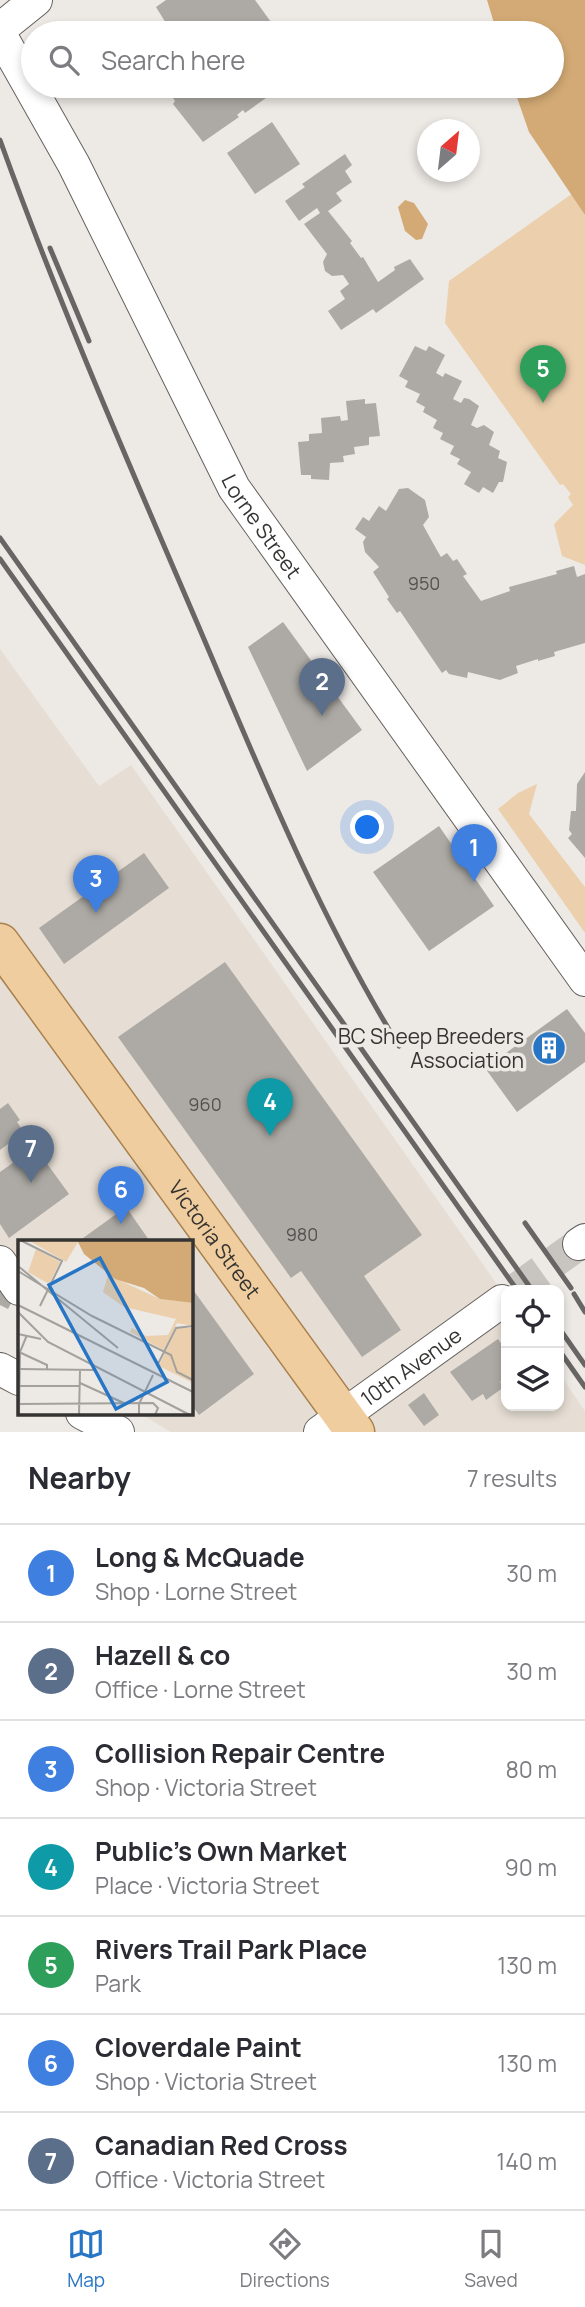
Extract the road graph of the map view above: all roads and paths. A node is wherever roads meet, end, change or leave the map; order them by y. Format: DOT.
graph roads {
  1 [pos="36,0"];
  2 [pos="0,32"];
  3 [pos="21,69"];
  4 [pos="37,98"];
  5 [pos="0,943"];
  6 [pos="0,978"];
  7 [pos="585,979"];
  8 [pos="40,1000"];
  9 [pos="0,1262"];
  10 [pos="18,1288"];
  11 [pos="501,1302"];
  12 [pos="0,1369"];
  13 [pos="18,1378"];
  14 [pos="84,1414"];
  15 [pos="108,1414"];
  16 [pos="339,1426"];
  17 [pos="120,1432"];
  1 -- 2 [label="street"];
  2 -- 3 [label="street, Lorne Street"];
  4 -- 7 [label="street, Lorne Street"];
  5 -- 8 [label="main road, Victoria Street"];
  6 -- 8 [label="main road"];
  8 -- 16 [label="main road, Victoria Street"];
  9 -- 10 [label="street"];
  11 -- 16 [label="street, 10th Avenue"];
  12 -- 13 [label="street"];
  14 -- 17 [label="street"];
  15 -- 17 [label="street"];
}
